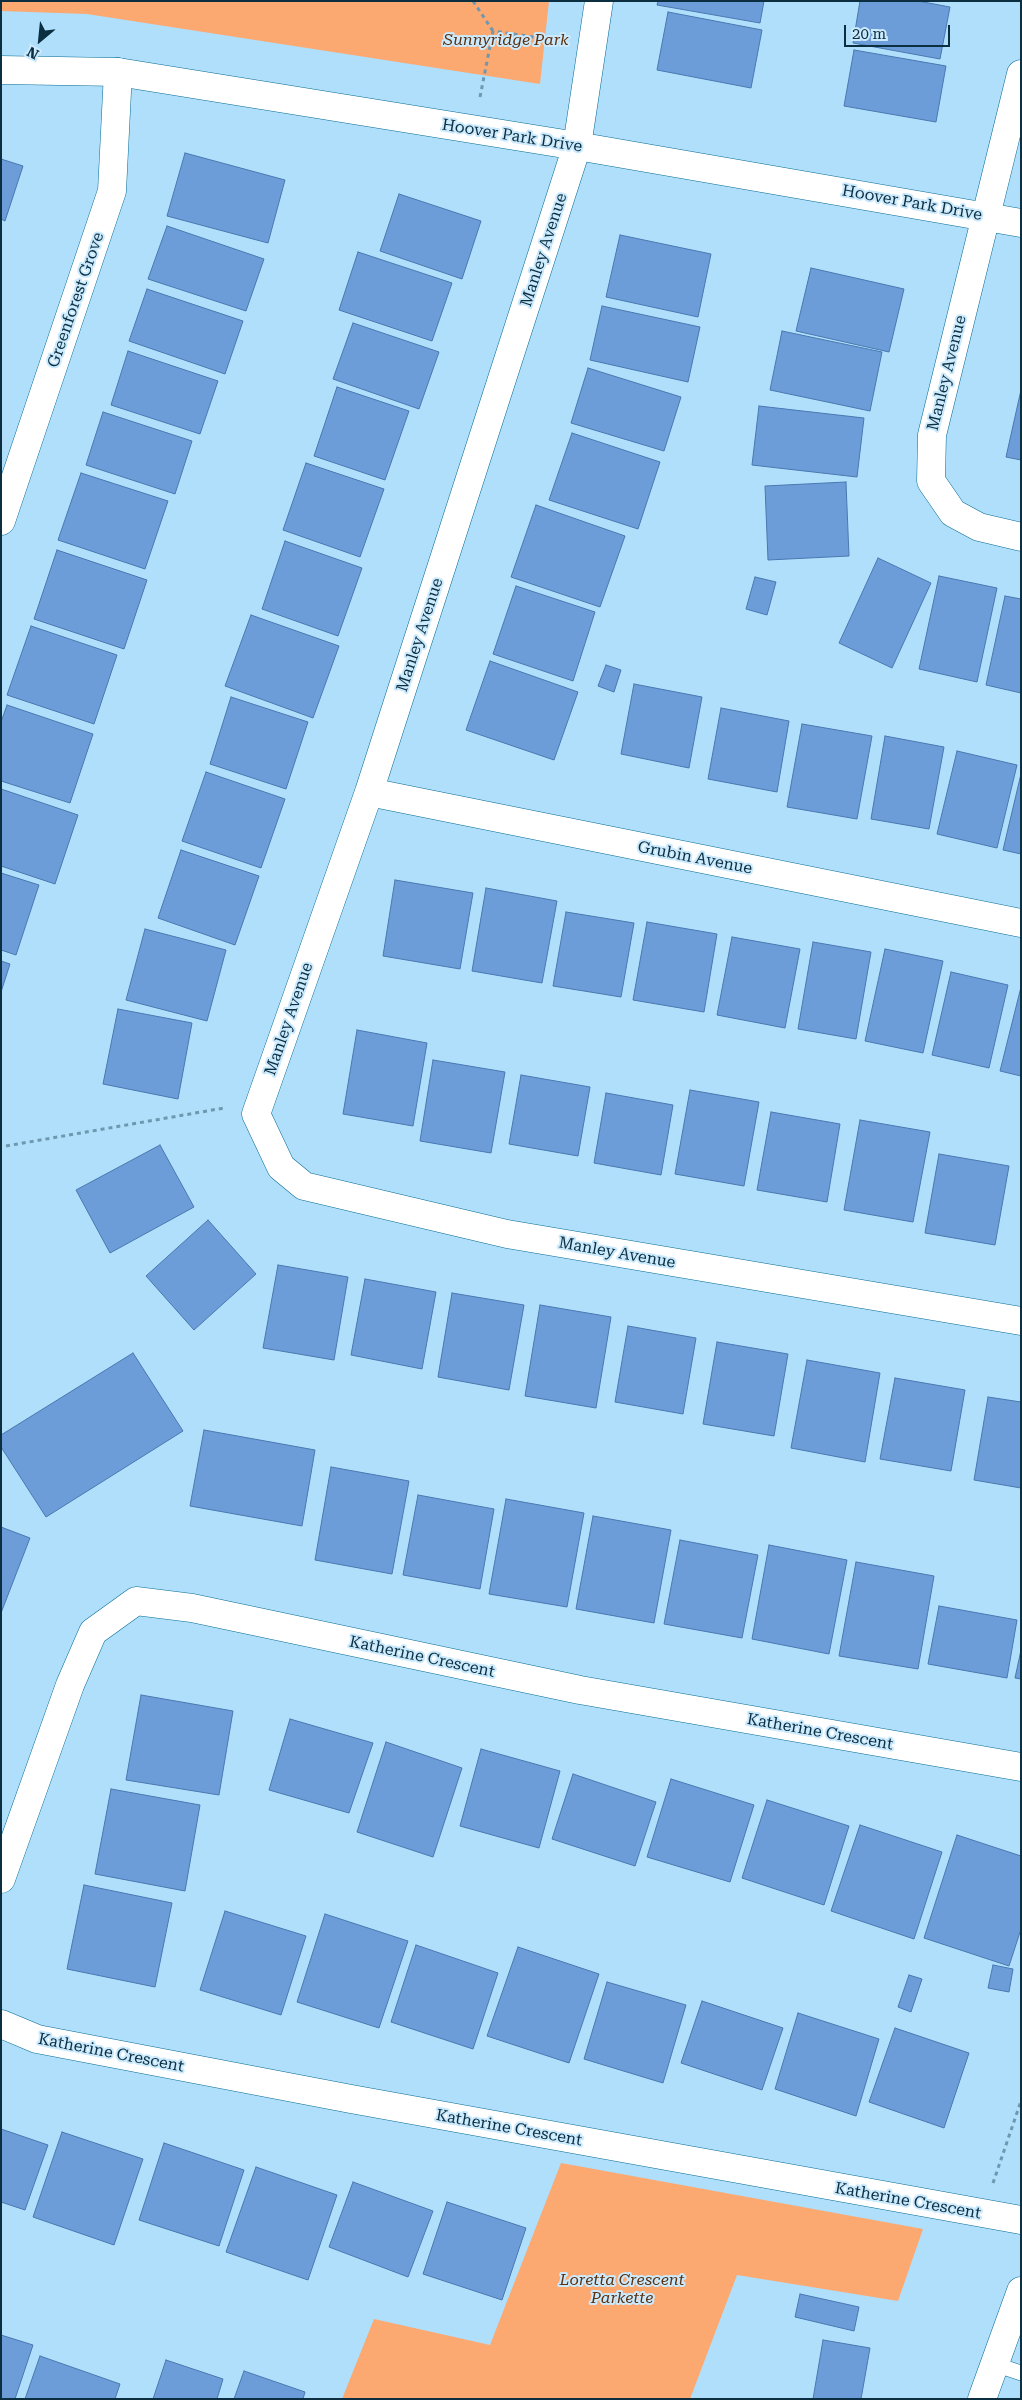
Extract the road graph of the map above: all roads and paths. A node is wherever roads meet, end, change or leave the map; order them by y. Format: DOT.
graph roads {
  1 [pos="473,1"];
  2 [pos="599,1"];
  3 [pos="493,32"];
  4 [pos="592,45"];
  5 [pos="1,70"];
  6 [pos="118,72"];
  7 [pos="1021,74"];
  8 [pos="474,130"];
  9 [pos="577,146"];
  10 [pos="985,215"];
  11 [pos="1021,223"];
  12 [pos="1,521"];
  13 [pos="1021,537"];
  14 [pos="369,792"];
  15 [pos="1021,923"];
  16 [pos="260,1103"];
  17 [pos="6,1146"];
  18 [pos="1021,1321"];
  19 [pos="1021,1767"];
  20 [pos="1,1879"];
  21 [pos="1,2024"];
  22 [pos="1021,2101"];
  23 [pos="982,2215"];
  24 [pos="1021,2220"];
  25 [pos="1021,2290"];
  26 [pos="994,2364"];
  27 [pos="1021,2373"];
  28 [pos="982,2399"];
  1 -- 3 [label="path"];
  2 -- 4 [label="street, Manley Avenue"];
  3 -- 4 [label="path"];
  3 -- 8 [label="path"];
  4 -- 9 [label="street, Manley Avenue"];
  5 -- 6 [label="street, Hoover Park Drive"];
  6 -- 8 [label="street, Hoover Park Drive"];
  6 -- 12 [label="street, Greenforest Grove"];
  7 -- 10 [label="street, Manley Avenue"];
  8 -- 9 [label="street, Hoover Park Drive"];
  9 -- 10 [label="street, Hoover Park Drive"];
  9 -- 14 [label="street, Manley Avenue"];
  10 -- 11 [label="street, Hoover Park Drive"];
  10 -- 13 [label="street, Manley Avenue"];
  14 -- 15 [label="street, Grubin Avenue"];
  14 -- 16 [label="street, Manley Avenue"];
  16 -- 17 [label="path"];
  16 -- 18 [label="street, Manley Avenue"];
  19 -- 20 [label="street, Katherine Crescent"];
  21 -- 23 [label="street, Katherine Crescent"];
  22 -- 23 [label="path"];
  23 -- 24 [label="street, Katherine Crescent"];
  25 -- 26 [label="street"];
  26 -- 27 [label="lane"];
  26 -- 28 [label="street"];
}
